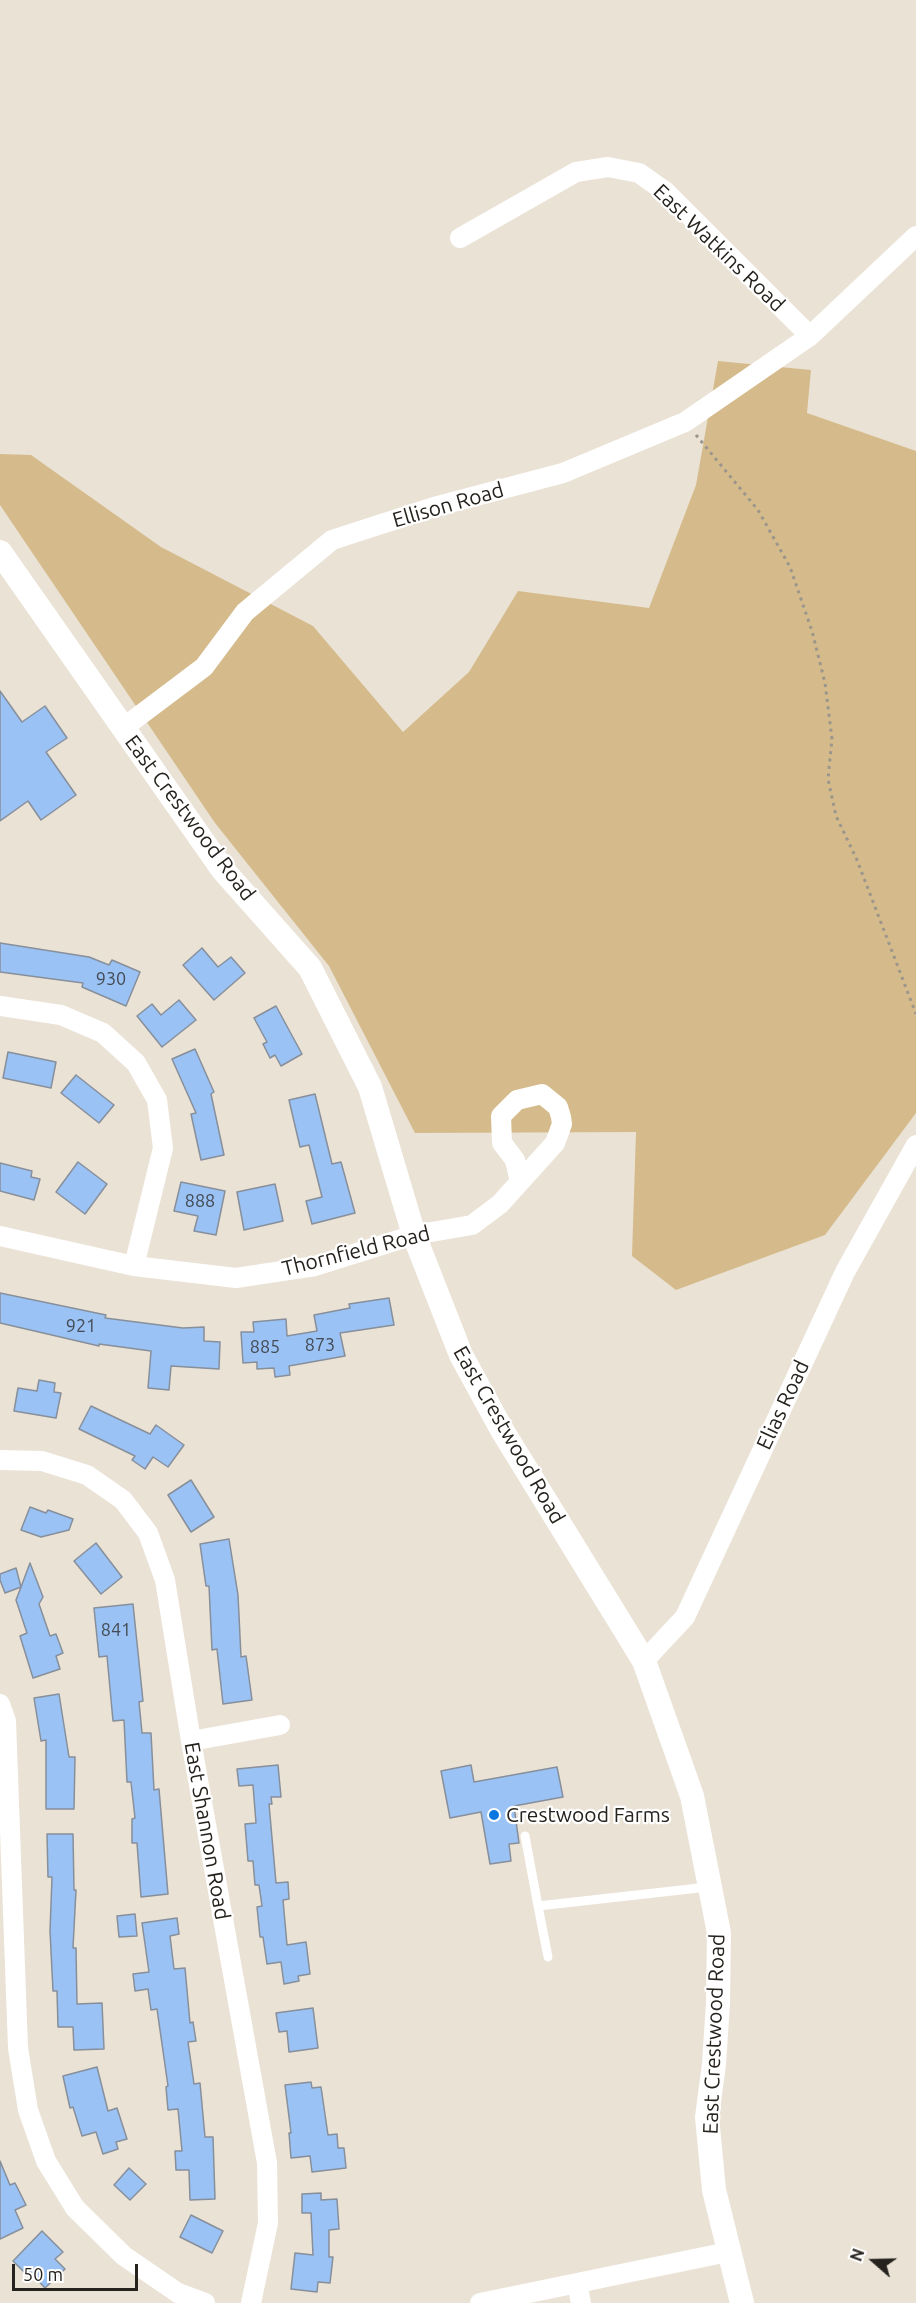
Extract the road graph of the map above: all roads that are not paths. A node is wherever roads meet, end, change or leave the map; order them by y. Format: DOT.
graph roads {
  1 [pos="916,236"];
  2 [pos="460,238"];
  3 [pos="810,336"];
  4 [pos="0,552"];
  5 [pos="123,728"];
  6 [pos="0,1006"];
  7 [pos="916,1145"];
  8 [pos="519,1182"];
  9 [pos="414,1235"];
  10 [pos="0,1236"];
  11 [pos="134,1266"];
  12 [pos="0,1460"];
  13 [pos="644,1661"];
  14 [pos="0,1704"];
  15 [pos="280,1725"];
  16 [pos="191,1741"];
  17 [pos="4,1791"];
  18 [pos="525,1836"];
  19 [pos="710,1887"];
  20 [pos="538,1906"];
  21 [pos="548,1956"];
  22 [pos="728,2252"];
  23 [pos="577,2283"];
  24 [pos="205,2303"];
  25 [pos="251,2303"];
  26 [pos="480,2303"];
  27 [pos="581,2303"];
  28 [pos="742,2303"];
  1 -- 3 [label="street"];
  2 -- 3 [label="street, East Watkins Road"];
  3 -- 5 [label="street, Ellison Road"];
  4 -- 5 [label="street, East Crestwood Road"];
  5 -- 9 [label="street, East Crestwood Road"];
  6 -- 11 [label="street"];
  7 -- 13 [label="street, Elias Road"];
  8 -- 9 [label="street, Thornfield Road"];
  9 -- 11 [label="street, Thornfield Road"];
  9 -- 13 [label="street, East Crestwood Road"];
  10 -- 11 [label="street, Thornfield Road"];
  12 -- 16 [label="street, East Shannon Road"];
  13 -- 19 [label="street, East Crestwood Road"];
  14 -- 17 [label="street"];
  15 -- 16 [label="street"];
  16 -- 25 [label="street, East Shannon Road"];
  17 -- 24 [label="street"];
  18 -- 20 [label="lane"];
  19 -- 20 [label="lane"];
  19 -- 22 [label="street, East Crestwood Road"];
  20 -- 21 [label="lane"];
  22 -- 23 [label="street"];
  22 -- 28 [label="street, East Crestwood Road"];
  23 -- 26 [label="street"];
  23 -- 27 [label="street"];
}
